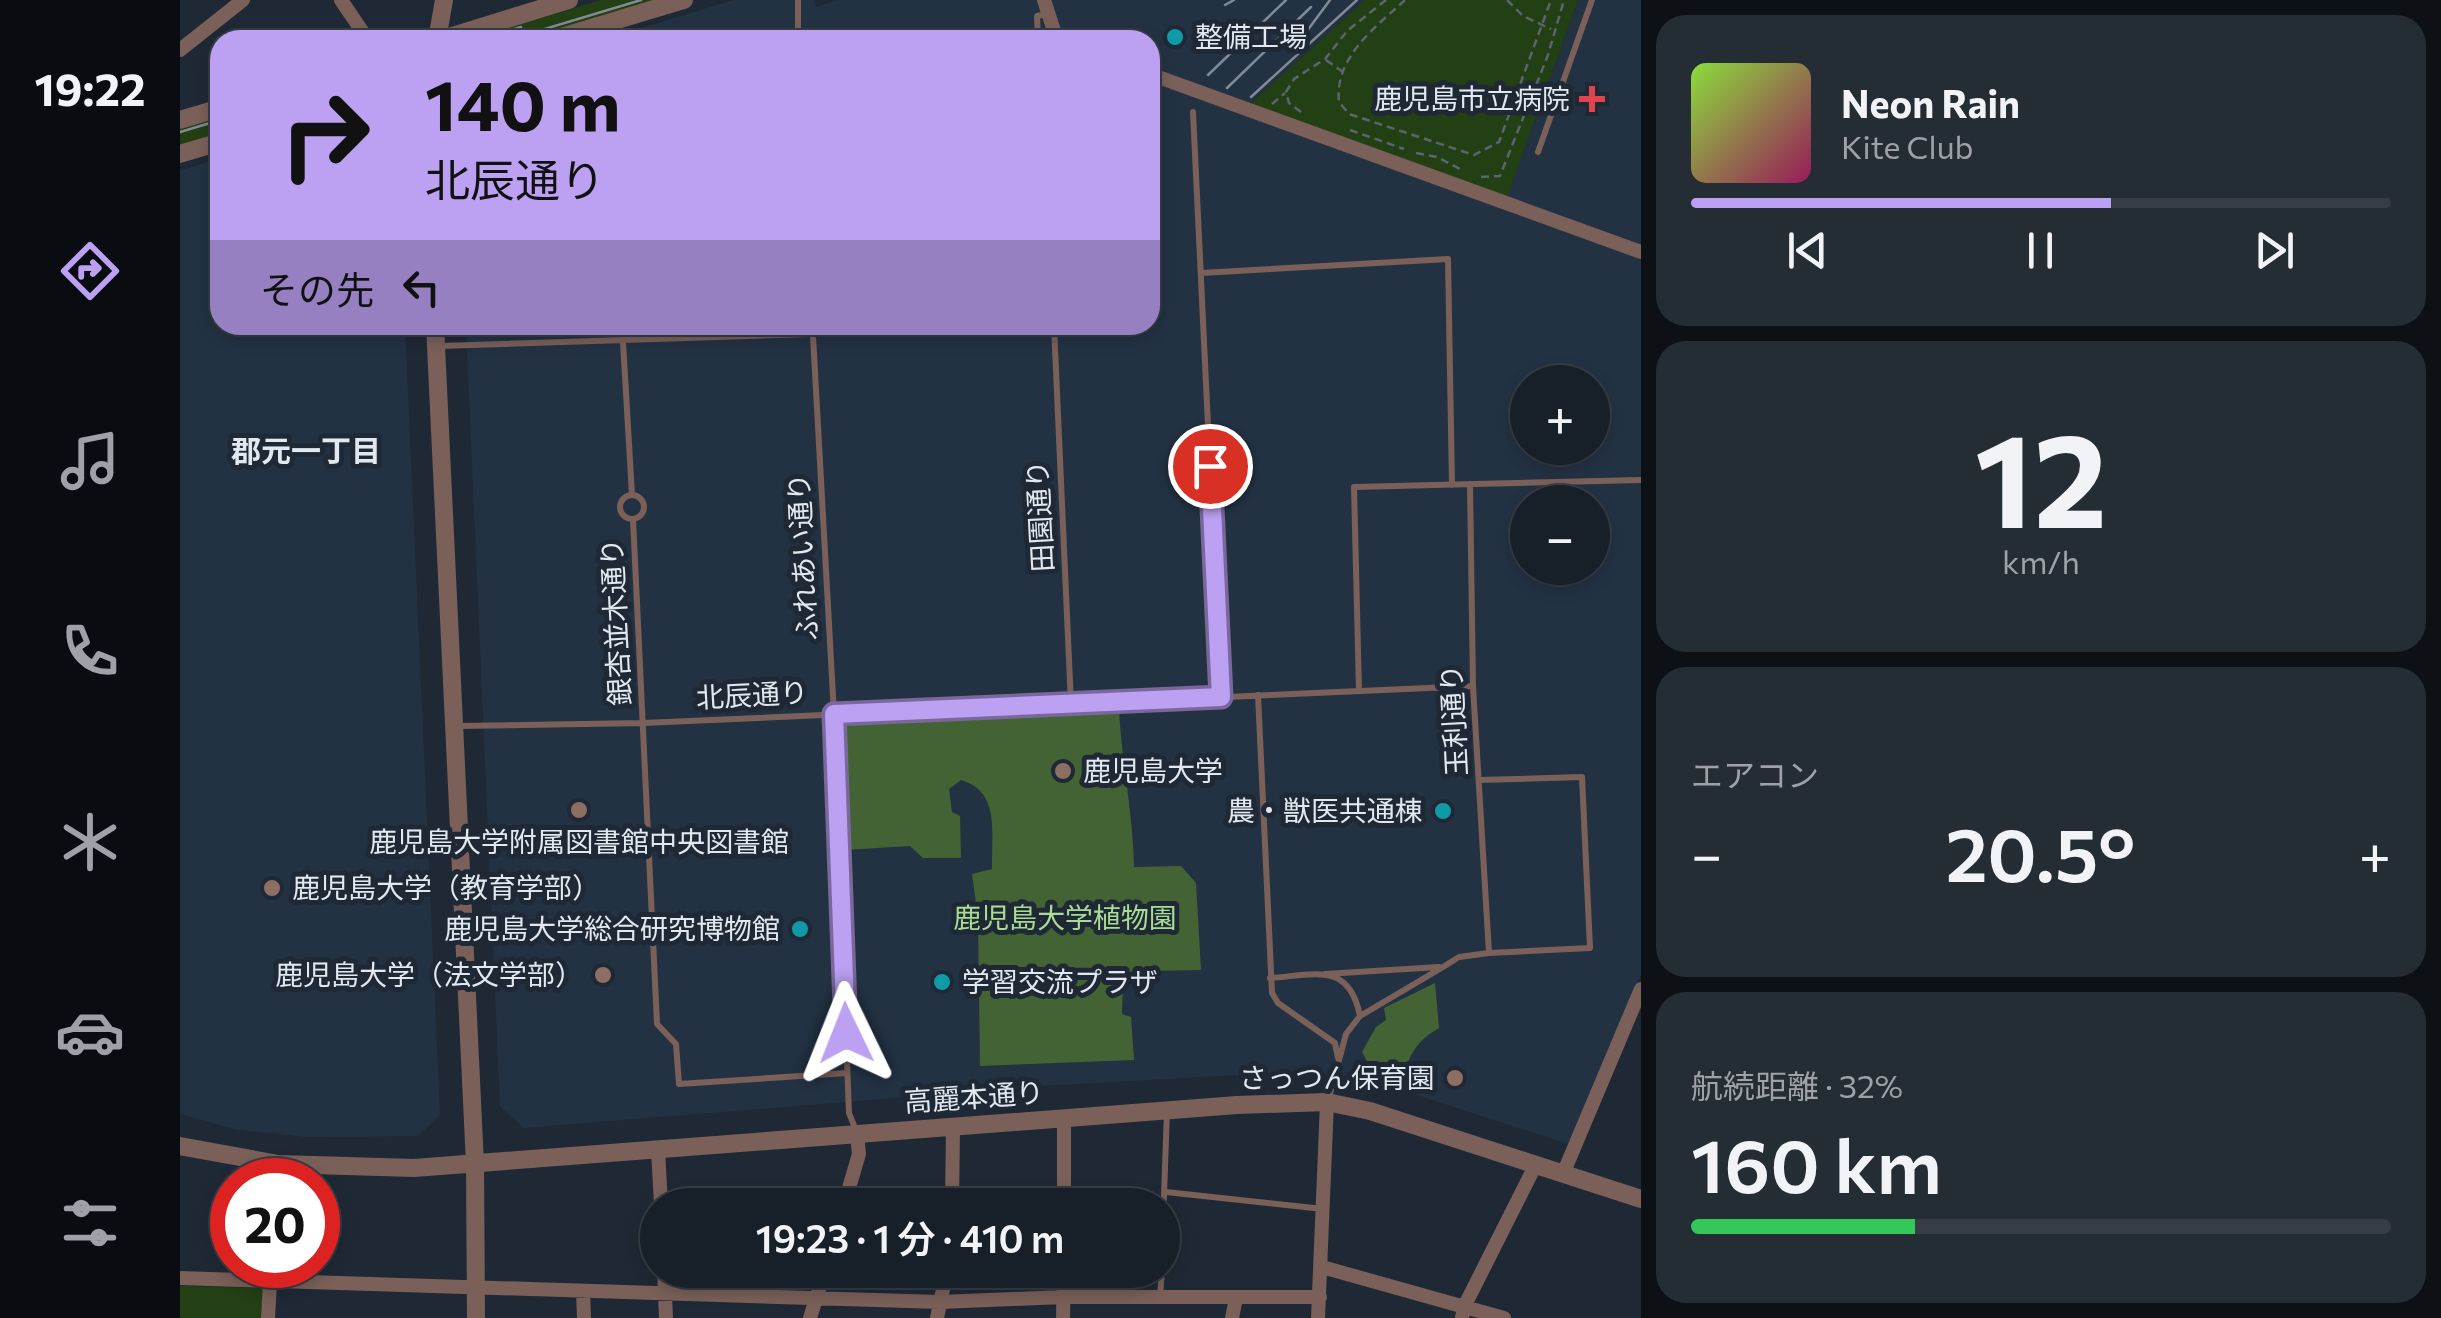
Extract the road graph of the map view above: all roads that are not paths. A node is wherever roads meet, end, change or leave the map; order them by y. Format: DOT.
graph roads {
  1 [pos="243,0"];
  2 [pos="341,0"];
  3 [pos="444,0"];
  4 [pos="570,0"];
  5 [pos="684,0"];
  6 [pos="798,0"];
  7 [pos="1592,0"];
  8 [pos="1046,7"];
  9 [pos="361,30"];
  10 [pos="440,30"];
  11 [pos="471,30"];
  12 [pos="584,30"];
  13 [pos="798,30"];
  14 [pos="1037,30"];
  15 [pos="180,50"];
  16 [pos="1160,78"];
  17 [pos="210,111"];
  18 [pos="1192,112"];
  19 [pos="180,120"];
  20 [pos="210,145"];
  21 [pos="1538,152"];
  22 [pos="180,154"];
  23 [pos="1641,252"];
  24 [pos="1201,273"];
  25 [pos="435,335"];
  26 [pos="623,335"];
  27 [pos="834,335"];
  28 [pos="1054,335"];
  29 [pos="809,336"];
  30 [pos="623,340"];
  31 [pos="436,346"];
  32 [pos="1641,480"];
  33 [pos="1452,484"];
  34 [pos="1470,484"];
  35 [pos="632,495"];
  36 [pos="632,519"];
  37 [pos="1474,686"];
  38 [pos="1360,691"];
  39 [pos="1258,695"];
  40 [pos="1221,697"];
  41 [pos="1072,704"];
  42 [pos="834,714"];
  43 [pos="644,722"];
  44 [pos="452,726"];
  45 [pos="1479,780"];
  46 [pos="1488,953"];
  47 [pos="1442,967"];
  48 [pos="1325,974"];
  49 [pos="1270,978"];
  50 [pos="1641,989"];
  51 [pos="1360,1016"];
  52 [pos="1624,1032"];
  53 [pos="1641,1038"];
  54 [pos="1339,1064"];
  55 [pos="848,1073"];
  56 [pos="1327,1102"];
  57 [pos="1167,1110"];
  58 [pos="1064,1118"];
  59 [pos="953,1127"];
  60 [pos="858,1134"];
  61 [pos="180,1146"];
  62 [pos="658,1149"];
  63 [pos="225,1158"];
  64 [pos="474,1164"];
  65 [pos="1536,1166"];
  66 [pos="340,1170"];
  67 [pos="1563,1174"];
  68 [pos="660,1188"];
  69 [pos="849,1188"];
  70 [pos="952,1188"];
  71 [pos="1064,1188"];
  72 [pos="1166,1188"];
  73 [pos="1180,1193"];
  74 [pos="1641,1199"];
  75 [pos="1323,1208"];
  76 [pos="1322,1267"];
  77 [pos="210,1276"];
  78 [pos="180,1278"];
  79 [pos="340,1278"];
  80 [pos="474,1287"];
  81 [pos="269,1288"];
  82 [pos="665,1288"];
  83 [pos="819,1288"];
  84 [pos="943,1288"];
  85 [pos="1063,1288"];
  86 [pos="1161,1288"];
  87 [pos="584,1291"];
  88 [pos="665,1293"];
  89 [pos="817,1296"];
  90 [pos="1063,1296"];
  91 [pos="1160,1296"];
  92 [pos="1320,1297"];
  93 [pos="1236,1298"];
  94 [pos="940,1302"];
  95 [pos="1463,1312"];
  96 [pos="268,1318"];
  97 [pos="476,1318"];
  98 [pos="584,1318"];
  99 [pos="666,1318"];
  100 [pos="810,1318"];
  101 [pos="937,1318"];
  102 [pos="1063,1318"];
  103 [pos="1232,1318"];
  104 [pos="1318,1318"];
  105 [pos="1504,1318"];
  1 -- 15 [label="street"];
  2 -- 9 [label="street"];
  3 -- 10 [label="street"];
  4 -- 11 [label="street"];
  5 -- 12 [label="street"];
  6 -- 13 [label="lane"];
  7 -- 21 [label="lane"];
  8 -- 14 [label="lane"];
  16 -- 23 [label="street"];
  17 -- 19 [label="street"];
  18 -- 24 [label="lane"];
  20 -- 22 [label="street"];
  24 -- 33 [label="lane"];
  24 -- 40 [label="lane"];
  25 -- 31 [label="street"];
  26 -- 30 [label="lane"];
  27 -- 29 [label="lane"];
  28 -- 41 [label="lane, 田園通り"];
  29 -- 30 [label="lane"];
  29 -- 42 [label="lane, ふれあい通り"];
  30 -- 31 [label="lane"];
  30 -- 35 [label="lane"];
  31 -- 44 [label="street"];
  32 -- 34 [label="lane"];
  33 -- 34 [label="lane"];
  33 -- 38 [label="lane"];
  34 -- 37 [label="lane, 玉利通り"];
  35 -- 36 [label="lane"];
  35 -- 36 [label="lane"];
  36 -- 43 [label="lane, 銀杏並木通り"];
  37 -- 38 [label="lane, 北辰通り"];
  37 -- 45 [label="lane, 玉利通り"];
  38 -- 39 [label="lane, 北辰通り"];
  39 -- 40 [label="lane, 北辰通り"];
  39 -- 49 [label="lane"];
  40 -- 41 [label="lane, 北辰通り"];
  41 -- 42 [label="lane, 北辰通り"];
  42 -- 43 [label="lane, 北辰通り"];
  42 -- 55 [label="lane, ふれあい通り"];
  43 -- 44 [label="lane, 北辰通り"];
  43 -- 55 [label="lane, 銀杏並木通り"];
  44 -- 64 [label="street"];
  45 -- 46 [label="lane, 玉利通り"];
  45 -- 46 [label="lane"];
  46 -- 47 [label="lane"];
  47 -- 48 [label="lane"];
  47 -- 51 [label="lane"];
  48 -- 49 [label="lane"];
  48 -- 51 [label="lane"];
  49 -- 54 [label="lane"];
  50 -- 52 [label="street"];
  51 -- 54 [label="lane"];
  52 -- 53 [label="street"];
  52 -- 67 [label="street"];
  54 -- 56 [label="lane"];
  55 -- 60 [label="lane, ふれあい通り"];
  56 -- 57 [label="street, 高麗本通り"];
  56 -- 65 [label="street, 高麗本通り"];
  56 -- 75 [label="street"];
  57 -- 58 [label="street, 高麗本通り"];
  57 -- 72 [label="lane"];
  58 -- 59 [label="street, 高麗本通り"];
  58 -- 71 [label="street"];
  59 -- 60 [label="street, 高麗本通り"];
  59 -- 70 [label="street"];
  60 -- 62 [label="street, 高麗本通り"];
  60 -- 69 [label="street"];
  61 -- 63 [label="street, 高麗本通り"];
  62 -- 64 [label="street, 高麗本通り"];
  62 -- 68 [label="street"];
  64 -- 66 [label="street, 高麗本通り"];
  64 -- 80 [label="street"];
  65 -- 67 [label="street, 高麗本通り"];
  65 -- 95 [label="street"];
  67 -- 74 [label="street, 高麗本通り"];
  73 -- 75 [label="lane"];
  75 -- 76 [label="street"];
  76 -- 92 [label="street"];
  76 -- 95 [label="street"];
  77 -- 78 [label="street"];
  79 -- 80 [label="street"];
  80 -- 87 [label="street"];
  80 -- 97 [label="street"];
  81 -- 96 [label="street"];
  82 -- 88 [label="street"];
  83 -- 89 [label="street"];
  84 -- 94 [label="street"];
  85 -- 90 [label="street"];
  86 -- 91 [label="lane"];
  87 -- 88 [label="street"];
  87 -- 98 [label="street"];
  88 -- 89 [label="street"];
  88 -- 99 [label="street"];
  89 -- 94 [label="street"];
  89 -- 100 [label="street"];
  90 -- 91 [label="street"];
  90 -- 94 [label="street"];
  90 -- 102 [label="street"];
  91 -- 93 [label="street"];
  92 -- 93 [label="street"];
  92 -- 104 [label="street"];
  93 -- 103 [label="street"];
  94 -- 101 [label="street"];
  95 -- 105 [label="street"];
}
